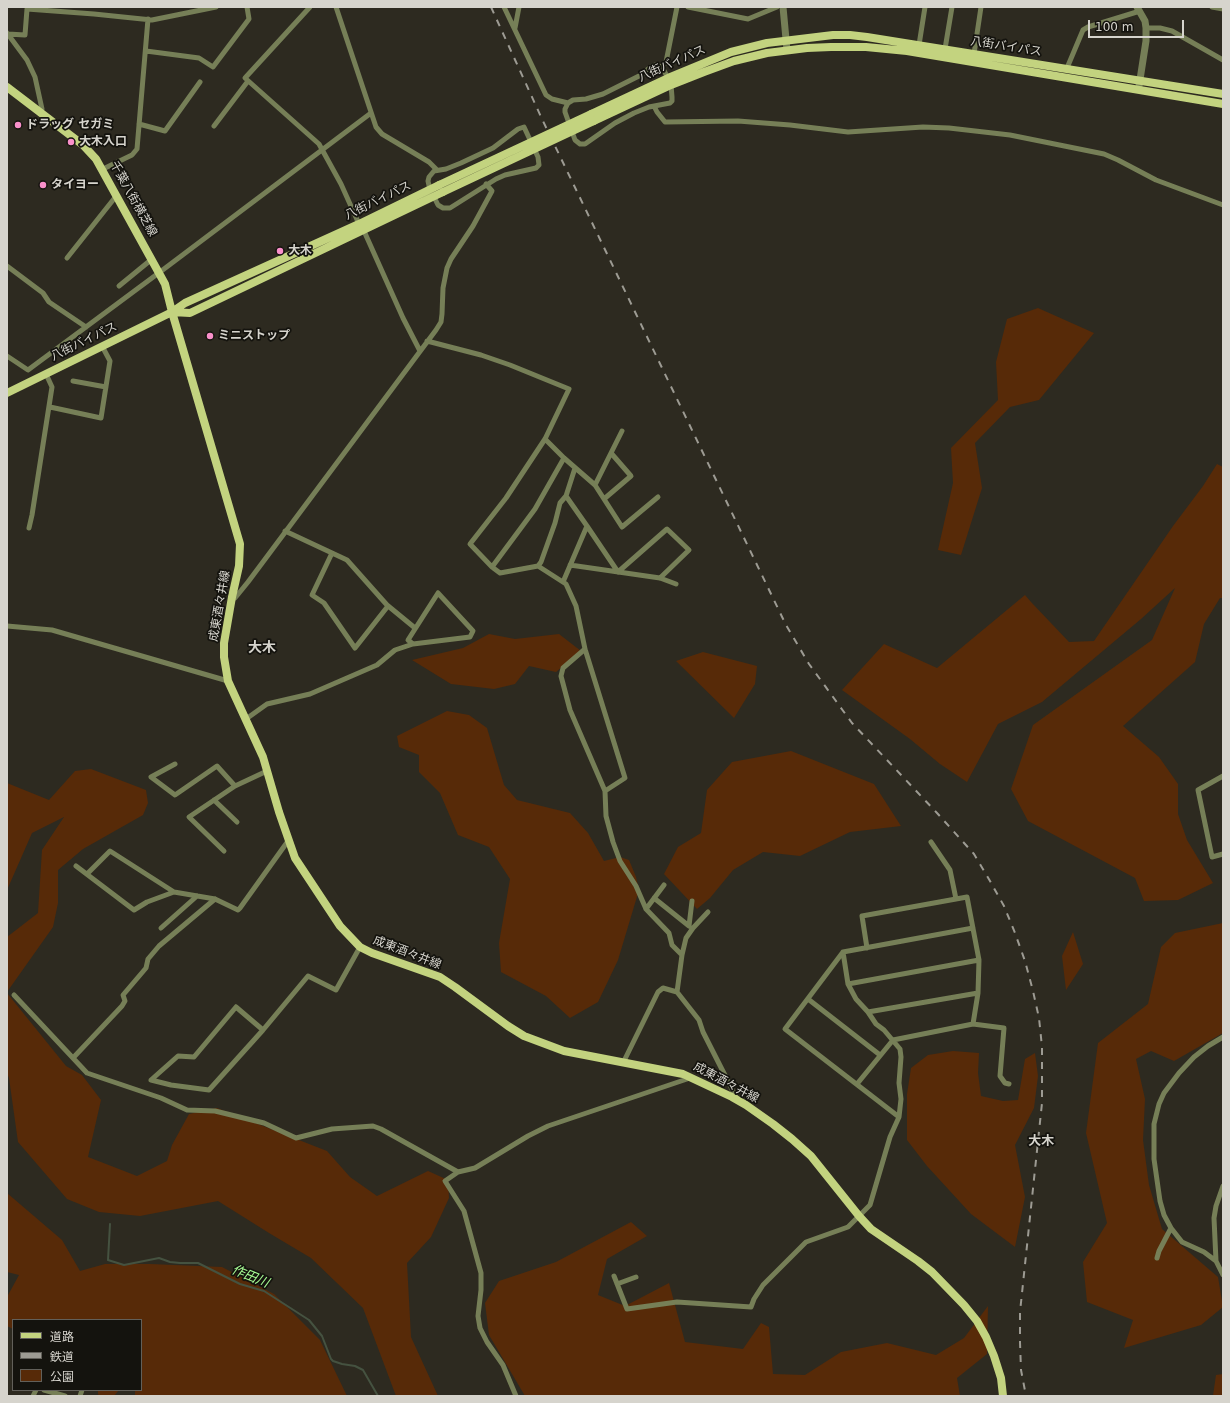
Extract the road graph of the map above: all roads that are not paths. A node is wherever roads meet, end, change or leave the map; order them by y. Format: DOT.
graph roads {
  1 [pos="216,7"];
  2 [pos="247,7"];
  3 [pos="310,7"];
  4 [pos="336,7"];
  5 [pos="504,7"];
  6 [pos="519,7"];
  7 [pos="677,7"];
  8 [pos="688,7"];
  9 [pos="777,7"];
  10 [pos="783,7"];
  11 [pos="925,7"];
  12 [pos="952,7"];
  13 [pos="981,7"];
  14 [pos="1212,7"];
  15 [pos="698,8"];
  16 [pos="1138,9"];
  17 [pos="1223,9"];
  18 [pos="148,19"];
  19 [pos="515,28"];
  20 [pos="1146,28"];
  21 [pos="8,33"];
  22 [pos="786,40"];
  23 [pos="919,45"];
  24 [pos="945,49"];
  25 [pos="787,50"];
  26 [pos="146,51"];
  27 [pos="974,54"];
  28 [pos="1223,60"];
  29 [pos="662,67"];
  30 [pos="1067,68"];
  31 [pos="1140,80"];
  32 [pos="248,81"];
  33 [pos="200,82"];
  34 [pos="669,82"];
  35 [pos="7,87"];
  36 [pos="1139,90"];
  37 [pos="1223,94"];
  38 [pos="568,103"];
  39 [pos="1223,104"];
  40 [pos="654,106"];
  41 [pos="41,113"];
  42 [pos="370,113"];
  43 [pos="140,124"];
  44 [pos="214,126"];
  45 [pos="322,149"];
  46 [pos="103,169"];
  47 [pos="437,170"];
  48 [pos="486,184"];
  49 [pos="432,193"];
  50 [pos="117,194"];
  51 [pos="1223,205"];
  52 [pos="361,227"];
  53 [pos="67,258"];
  54 [pos="152,258"];
  55 [pos="7,266"];
  56 [pos="160,272"];
  57 [pos="119,286"];
  58 [pos="172,312"];
  59 [pos="86,327"];
  60 [pos="427,341"];
  61 [pos="102,346"];
  62 [pos="420,351"];
  63 [pos="7,356"];
  64 [pos="46,374"];
  65 [pos="73,381"];
  66 [pos="106,387"];
  67 [pos="7,393"];
  68 [pos="50,407"];
  69 [pos="622,431"];
  70 [pos="545,439"];
  71 [pos="611,453"];
  72 [pos="564,458"];
  73 [pos="575,468"];
  74 [pos="595,485"];
  75 [pos="566,496"];
  76 [pos="658,497"];
  77 [pos="604,499"];
  78 [pos="587,526"];
  79 [pos="29,528"];
  80 [pos="285,531"];
  81 [pos="332,553"];
  82 [pos="570,565"];
  83 [pos="538,566"];
  84 [pos="492,567"];
  85 [pos="618,572"];
  86 [pos="660,578"];
  87 [pos="563,582"];
  88 [pos="676,584"];
  89 [pos="232,597"];
  90 [pos="388,606"];
  91 [pos="7,626"];
  92 [pos="415,628"];
  93 [pos="413,644"];
  94 [pos="586,649"];
  95 [pos="228,681"];
  96 [pos="246,719"];
  97 [pos="175,764"];
  98 [pos="267,771"];
  99 [pos="1223,776"];
  100 [pos="235,786"];
  101 [pos="604,791"];
  102 [pos="214,800"];
  103 [pos="237,822"];
  104 [pos="288,841"];
  105 [pos="931,842"];
  106 [pos="224,851"];
  107 [pos="1223,854"];
  108 [pos="76,866"];
  109 [pos="87,874"];
  110 [pos="664,885"];
  111 [pos="174,892"];
  112 [pos="197,896"];
  113 [pos="654,898"];
  114 [pos="215,899"];
  115 [pos="956,899"];
  116 [pos="692,901"];
  117 [pos="646,909"];
  118 [pos="708,912"];
  119 [pos="161,928"];
  120 [pos="973,928"];
  121 [pos="360,946"];
  122 [pos="866,948"];
  123 [pos="843,952"];
  124 [pos="682,954"];
  125 [pos="979,960"];
  126 [pos="848,984"];
  127 [pos="678,992"];
  128 [pos="978,993"];
  129 [pos="14,995"];
  130 [pos="808,999"];
  131 [pos="868,1012"];
  132 [pos="973,1024"];
  133 [pos="263,1030"];
  134 [pos="1223,1037"];
  135 [pos="893,1040"];
  136 [pos="880,1055"];
  137 [pos="73,1058"];
  138 [pos="623,1063"];
  139 [pos="690,1077"];
  140 [pos="857,1084"];
  141 [pos="1009,1084"];
  142 [pos="738,1101"];
  143 [pos="899,1117"];
  144 [pos="458,1172"];
  145 [pos="1223,1186"];
  146 [pos="859,1216"];
  147 [pos="1171,1228"];
  148 [pos="1157,1258"];
  149 [pos="1216,1261"];
  150 [pos="1223,1275"];
  151 [pos="614,1276"];
  152 [pos="636,1277"];
  153 [pos="617,1284"];
  154 [pos="48,1391"];
  155 [pos="65,1396"];
  156 [pos="516,1396"];
  157 [pos="1003,1396"];
  1 -- 18 [label="street"];
  2 -- 26 [label="street"];
  3 -- 32 [label="street"];
  4 -- 42 [label="street"];
  5 -- 19 [label="street"];
  6 -- 19 [label="street"];
  7 -- 29 [label="street"];
  8 -- 15 [label="street"];
  9 -- 15 [label="street"];
  10 -- 22 [label="street"];
  11 -- 23 [label="street"];
  12 -- 24 [label="street"];
  13 -- 27 [label="street"];
  14 -- 17 [label="street"];
  16 -- 20 [label="street"];
  16 -- 30 [label="street"];
  18 -- 21 [label="street"];
  18 -- 26 [label="street"];
  19 -- 38 [label="street"];
  20 -- 28 [label="street"];
  20 -- 31 [label="street"];
  21 -- 41 [label="street"];
  22 -- 23 [label="main road, 八街バイパス"];
  22 -- 25 [label="street"];
  22 -- 34 [label="main road, 八街バイパス"];
  23 -- 24 [label="main road, 八街バイパス"];
  24 -- 27 [label="main road, 八街バイパス"];
  25 -- 34 [label="main road, 八街バイパス"];
  25 -- 36 [label="main road, 八街バイパス"];
  26 -- 43 [label="street"];
  27 -- 30 [label="main road, 八街バイパス"];
  29 -- 34 [label="street"];
  29 -- 38 [label="street"];
  30 -- 31 [label="main road, 八街バイパス"];
  31 -- 36 [label="street"];
  31 -- 37 [label="main road, 八街バイパス"];
  32 -- 44 [label="street"];
  32 -- 45 [label="street"];
  33 -- 43 [label="street"];
  34 -- 40 [label="street"];
  34 -- 49 [label="main road, 八街バイパス, bridge"];
  35 -- 41 [label="main road, 千葉八街横芝線"];
  36 -- 39 [label="main road, 八街バイパス"];
  38 -- 40 [label="street"];
  40 -- 51 [label="street"];
  41 -- 46 [label="main road, 千葉八街横芝線"];
  42 -- 45 [label="street"];
  42 -- 47 [label="street"];
  43 -- 46 [label="street"];
  45 -- 52 [label="street"];
  45 -- 56 [label="street"];
  46 -- 50 [label="main road, 千葉八街横芝線"];
  47 -- 48 [label="street"];
  47 -- 49 [label="street"];
  48 -- 49 [label="street"];
  48 -- 60 [label="street"];
  49 -- 52 [label="main road, 八街バイパス"];
  50 -- 53 [label="street"];
  50 -- 54 [label="main road, 千葉八街横芝線"];
  52 -- 58 [label="main road, 八街バイパス"];
  52 -- 62 [label="street"];
  54 -- 56 [label="main road, 千葉八街横芝線"];
  54 -- 57 [label="street"];
  55 -- 59 [label="street"];
  56 -- 58 [label="main road, 千葉八街横芝線"];
  56 -- 59 [label="street"];
  58 -- 61 [label="main road, 八街バイパス"];
  58 -- 89 [label="main road, 成東酒々井線"];
  59 -- 63 [label="street"];
  60 -- 62 [label="street"];
  60 -- 70 [label="street"];
  61 -- 64 [label="main road, 八街バイパス"];
  61 -- 66 [label="street"];
  62 -- 80 [label="street"];
  64 -- 67 [label="main road, 八街バイパス"];
  64 -- 68 [label="street"];
  65 -- 66 [label="street"];
  66 -- 68 [label="street"];
  68 -- 79 [label="street"];
  69 -- 71 [label="street"];
  70 -- 72 [label="street"];
  70 -- 84 [label="street"];
  71 -- 74 [label="street"];
  71 -- 77 [label="street"];
  72 -- 73 [label="street"];
  72 -- 84 [label="street"];
  73 -- 74 [label="street"];
  73 -- 75 [label="street"];
  74 -- 77 [label="street"];
  75 -- 78 [label="street"];
  75 -- 83 [label="street"];
  76 -- 77 [label="street"];
  78 -- 82 [label="street"];
  78 -- 85 [label="street"];
  80 -- 81 [label="street"];
  80 -- 89 [label="street"];
  81 -- 90 [label="street"];
  81 -- 90 [label="street"];
  82 -- 85 [label="street"];
  82 -- 87 [label="street"];
  83 -- 84 [label="street"];
  83 -- 87 [label="street"];
  85 -- 86 [label="street"];
  85 -- 86 [label="street"];
  86 -- 88 [label="street"];
  87 -- 94 [label="street"];
  89 -- 95 [label="main road, 成東酒々井線"];
  90 -- 92 [label="street"];
  91 -- 95 [label="street"];
  92 -- 93 [label="street"];
  92 -- 93 [label="street"];
  93 -- 96 [label="street"];
  94 -- 101 [label="street"];
  94 -- 101 [label="street"];
  95 -- 96 [label="main road, 成東酒々井線"];
  96 -- 98 [label="main road, 成東酒々井線"];
  97 -- 100 [label="street"];
  98 -- 100 [label="street"];
  98 -- 104 [label="main road, 成東酒々井線"];
  99 -- 107 [label="street"];
  100 -- 102 [label="street"];
  101 -- 117 [label="street"];
  102 -- 103 [label="street"];
  102 -- 106 [label="street"];
  104 -- 114 [label="street"];
  104 -- 121 [label="main road, 成東酒々井線"];
  105 -- 115 [label="street"];
  108 -- 109 [label="street"];
  109 -- 111 [label="street"];
  109 -- 111 [label="street"];
  110 -- 113 [label="street"];
  111 -- 112 [label="street"];
  112 -- 114 [label="street"];
  112 -- 119 [label="street"];
  113 -- 116 [label="street"];
  113 -- 117 [label="street"];
  114 -- 137 [label="street"];
  115 -- 120 [label="street"];
  115 -- 122 [label="street"];
  117 -- 124 [label="street"];
  118 -- 124 [label="street"];
  120 -- 122 [label="street"];
  120 -- 125 [label="street"];
  121 -- 133 [label="street"];
  121 -- 138 [label="main road, 成東酒々井線"];
  122 -- 123 [label="street"];
  123 -- 126 [label="street"];
  123 -- 130 [label="street"];
  124 -- 127 [label="street"];
  125 -- 126 [label="street"];
  125 -- 128 [label="street"];
  126 -- 131 [label="street"];
  127 -- 138 [label="street"];
  127 -- 142 [label="street"];
  128 -- 131 [label="street"];
  128 -- 132 [label="street"];
  129 -- 137 [label="street"];
  130 -- 136 [label="street"];
  130 -- 140 [label="street"];
  131 -- 135 [label="street"];
  132 -- 135 [label="street"];
  132 -- 141 [label="street"];
  133 -- 133 [label="street"];
  134 -- 147 [label="street"];
  135 -- 136 [label="street"];
  135 -- 143 [label="street"];
  136 -- 140 [label="street"];
  137 -- 144 [label="street"];
  138 -- 139 [label="main road, 成東酒々井線"];
  139 -- 142 [label="main road, 成東酒々井線"];
  139 -- 144 [label="street"];
  140 -- 143 [label="street"];
  142 -- 146 [label="main road, 成東酒々井線"];
  143 -- 146 [label="street"];
  144 -- 156 [label="street"];
  145 -- 149 [label="street"];
  146 -- 153 [label="street"];
  146 -- 157 [label="main road, 成東酒々井線"];
  147 -- 148 [label="street"];
  147 -- 149 [label="street"];
  149 -- 150 [label="street"];
  151 -- 153 [label="street"];
  152 -- 153 [label="street"];
  154 -- 155 [label="street"];
}
